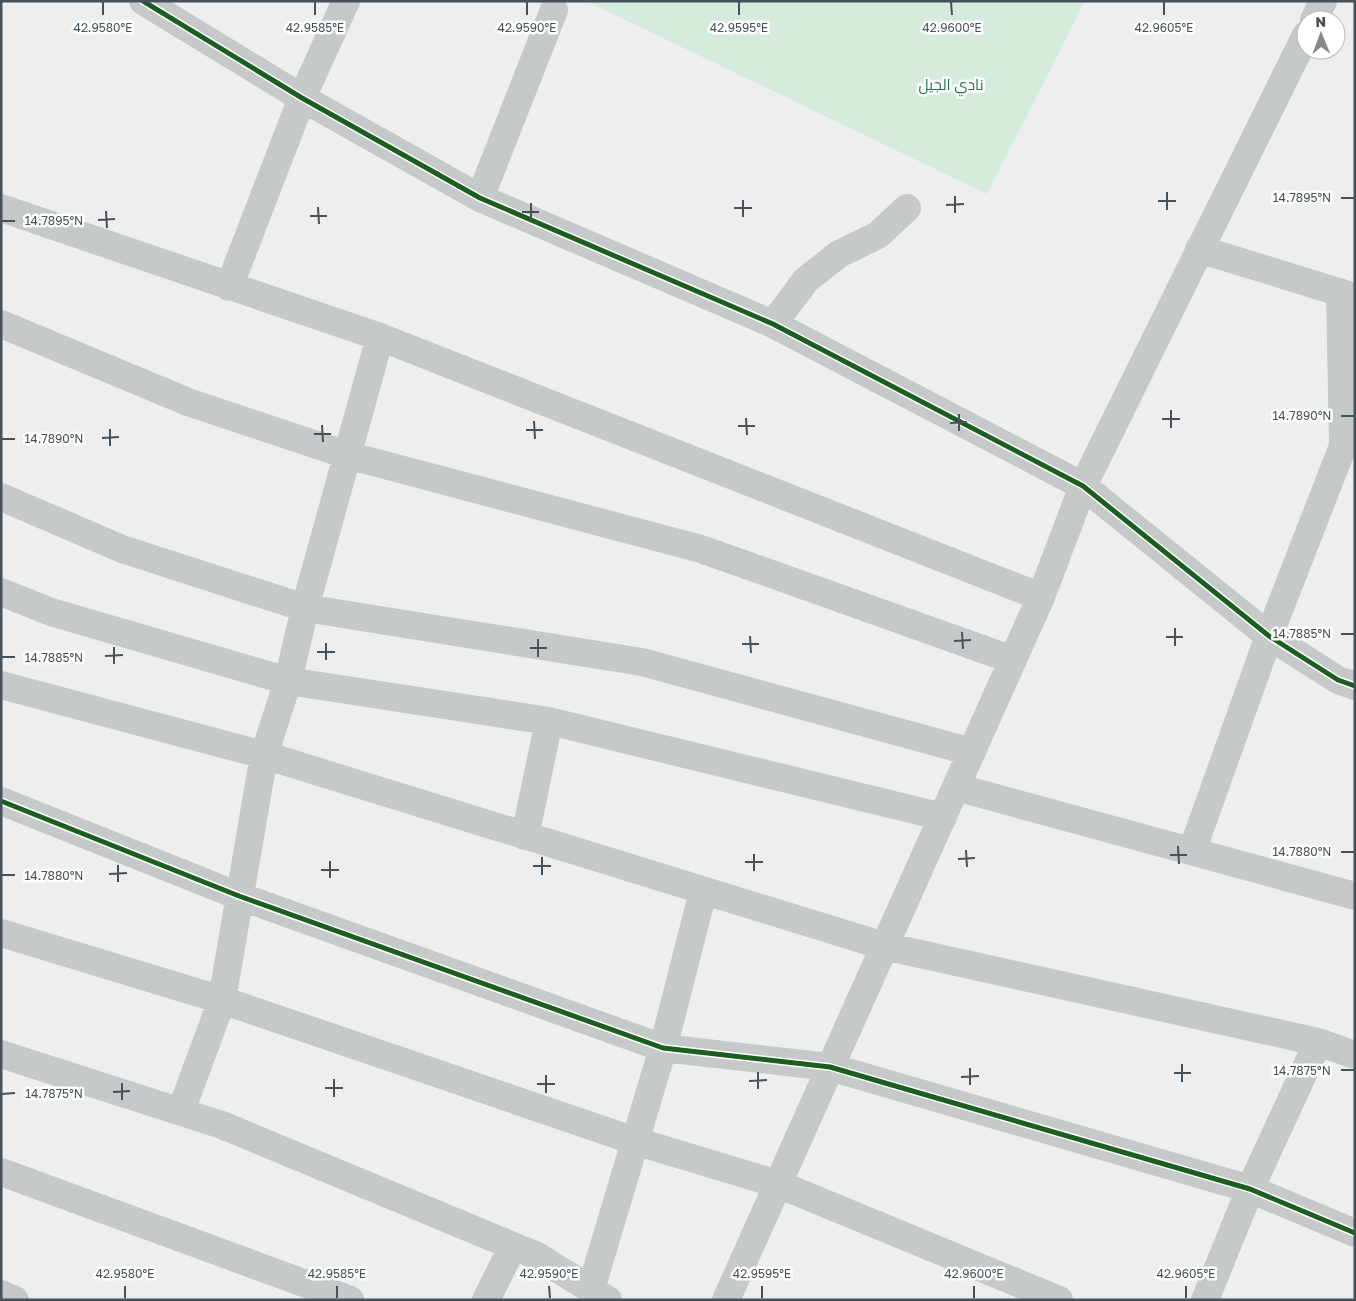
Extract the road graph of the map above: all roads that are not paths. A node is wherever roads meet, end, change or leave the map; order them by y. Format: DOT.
graph roads {
  1 [pos="143,1"];
  2 [pos="346,1"];
  3 [pos="554,10"];
  4 [pos="1296,55"];
  5 [pos="302,98"];
  6 [pos="480,198"];
  7 [pos="1,208"];
  8 [pos="907,208"];
  9 [pos="1199,249"];
  10 [pos="228,287"];
  11 [pos="1347,294"];
  12 [pos="1,324"];
  13 [pos="773,324"];
  14 [pos="380,337"];
  15 [pos="347,455"];
  16 [pos="1083,486"];
  17 [pos="1,497"];
  18 [pos="1,592"];
  19 [pos="1041,597"];
  20 [pos="306,608"];
  21 [pos="1269,636"];
  22 [pos="1013,660"];
  23 [pos="288,681"];
  24 [pos="1,685"];
  25 [pos="1355,686"];
  26 [pos="549,721"];
  27 [pos="972,752"];
  28 [pos="264,755"];
  29 [pos="956,787"];
  30 [pos="1,801"];
  31 [pos="943,817"];
  32 [pos="525,836"];
  33 [pos="1192,851"];
  34 [pos="703,892"];
  35 [pos="239,896"];
  36 [pos="1355,896"];
  37 [pos="1,933"];
  38 [pos="884,946"];
  39 [pos="222,1000"];
  40 [pos="1318,1042"];
  41 [pos="663,1048"];
  42 [pos="1,1054"];
  43 [pos="1355,1055"];
  44 [pos="830,1067"];
  45 [pos="181,1111"];
  46 [pos="635,1141"];
  47 [pos="1,1172"];
  48 [pos="778,1184"];
  49 [pos="1250,1189"];
  50 [pos="1355,1233"];
  51 [pos="513,1246"];
  52 [pos="1,1294"];
  53 [pos="599,1294"];
  54 [pos="15,1300"];
  55 [pos="350,1300"];
  56 [pos="486,1300"];
  57 [pos="726,1300"];
  58 [pos="1059,1300"];
  59 [pos="1205,1300"];
  1 -- 5 [label="street"];
  2 -- 5 [label="street"];
  3 -- 6 [label="street"];
  4 -- 9 [label="street"];
  5 -- 6 [label="street"];
  5 -- 10 [label="street"];
  6 -- 13 [label="street"];
  7 -- 10 [label="street"];
  8 -- 13 [label="street"];
  9 -- 11 [label="street"];
  9 -- 16 [label="street"];
  10 -- 14 [label="street"];
  11 -- 21 [label="street"];
  12 -- 15 [label="street"];
  13 -- 16 [label="street"];
  14 -- 15 [label="street"];
  14 -- 19 [label="street"];
  15 -- 20 [label="street"];
  15 -- 22 [label="street"];
  16 -- 19 [label="street"];
  16 -- 21 [label="street"];
  17 -- 20 [label="street"];
  18 -- 23 [label="street"];
  19 -- 22 [label="street"];
  20 -- 23 [label="street"];
  20 -- 27 [label="street"];
  21 -- 25 [label="street"];
  21 -- 33 [label="street"];
  22 -- 27 [label="street"];
  23 -- 26 [label="street"];
  23 -- 28 [label="street"];
  24 -- 28 [label="street"];
  26 -- 31 [label="street"];
  26 -- 32 [label="street"];
  27 -- 29 [label="street"];
  28 -- 32 [label="street"];
  28 -- 35 [label="street"];
  29 -- 31 [label="street"];
  29 -- 33 [label="street"];
  30 -- 35 [label="street"];
  31 -- 38 [label="street"];
  32 -- 34 [label="street"];
  33 -- 36 [label="street"];
  34 -- 38 [label="street"];
  34 -- 41 [label="street"];
  35 -- 39 [label="street"];
  35 -- 41 [label="street"];
  37 -- 39 [label="street"];
  38 -- 40 [label="street"];
  38 -- 44 [label="street"];
  39 -- 45 [label="street"];
  39 -- 46 [label="street"];
  40 -- 43 [label="street"];
  40 -- 49 [label="street"];
  41 -- 44 [label="street"];
  41 -- 46 [label="street"];
  42 -- 45 [label="street"];
  44 -- 48 [label="street"];
  44 -- 49 [label="street"];
  45 -- 51 [label="street"];
  46 -- 48 [label="street"];
  46 -- 53 [label="street"];
  47 -- 55 [label="street"];
  48 -- 57 [label="street"];
  48 -- 58 [label="street"];
  49 -- 50 [label="street"];
  49 -- 59 [label="street"];
  51 -- 53 [label="street"];
  51 -- 56 [label="street"];
  52 -- 54 [label="street"];
}
